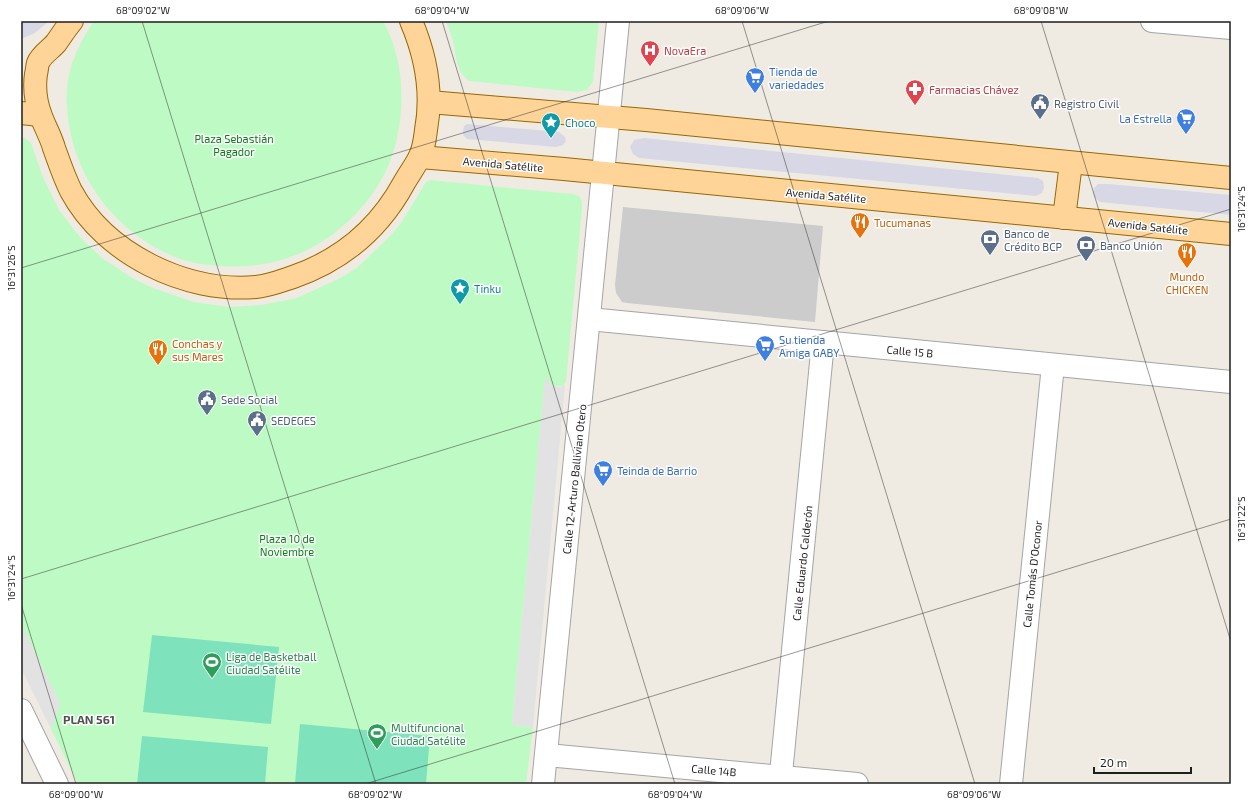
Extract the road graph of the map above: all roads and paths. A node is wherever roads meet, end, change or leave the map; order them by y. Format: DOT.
graph roads {
  1 [pos="72,21"];
  2 [pos="412,21"];
  3 [pos="618,21"];
  4 [pos="1152,21"];
  5 [pos="1231,28"];
  6 [pos="30,61"];
  7 [pos="429,102"];
  8 [pos="31,114"];
  9 [pos="609,117"];
  10 [pos="420,156"];
  11 [pos="1071,163"];
  12 [pos="603,173"];
  13 [pos="1231,178"];
  14 [pos="1064,218"];
  15 [pos="1231,234"];
  16 [pos="589,320"];
  17 [pos="823,342"];
  18 [pos="1053,364"];
  19 [pos="1231,382"];
  20 [pos="21,710"];
  21 [pos="547,755"];
  22 [pos="780,780"];
  23 [pos="57,784"];
  24 [pos="544,784"];
  25 [pos="857,784"];
  26 [pos="1011,784"];
  1 -- 6 [label="main road"];
  2 -- 7 [label="main road"];
  3 -- 9 [label="street"];
  4 -- 5 [label="street"];
  6 -- 8 [label="main road"];
  7 -- 9 [label="main road"];
  7 -- 10 [label="main road"];
  8 -- 10 [label="main road"];
  9 -- 11 [label="main road"];
  9 -- 12 [label="street, Calle 12-Arturo Ballivian Otero"];
  10 -- 12 [label="main road, Avenida Satélite"];
  11 -- 13 [label="main road"];
  11 -- 14 [label="main road"];
  12 -- 14 [label="main road, Avenida Satélite"];
  12 -- 16 [label="street, Calle 12-Arturo Ballivian Otero"];
  14 -- 15 [label="main road, Avenida Satélite"];
  16 -- 17 [label="street, Calle 15 B"];
  16 -- 21 [label="street, Calle 12-Arturo Ballivian Otero"];
  17 -- 18 [label="street, Calle 15 B"];
  17 -- 22 [label="street, Calle Eduardo Calderón"];
  18 -- 19 [label="street, Calle 15 B"];
  18 -- 26 [label="street, Calle Tomás D'Oconor"];
  20 -- 23 [label="street"];
  21 -- 22 [label="street, Calle 14B"];
  21 -- 24 [label="street, Calle 12-Arturo Ballivian Otero"];
  22 -- 25 [label="street, Calle 14B"];
}
